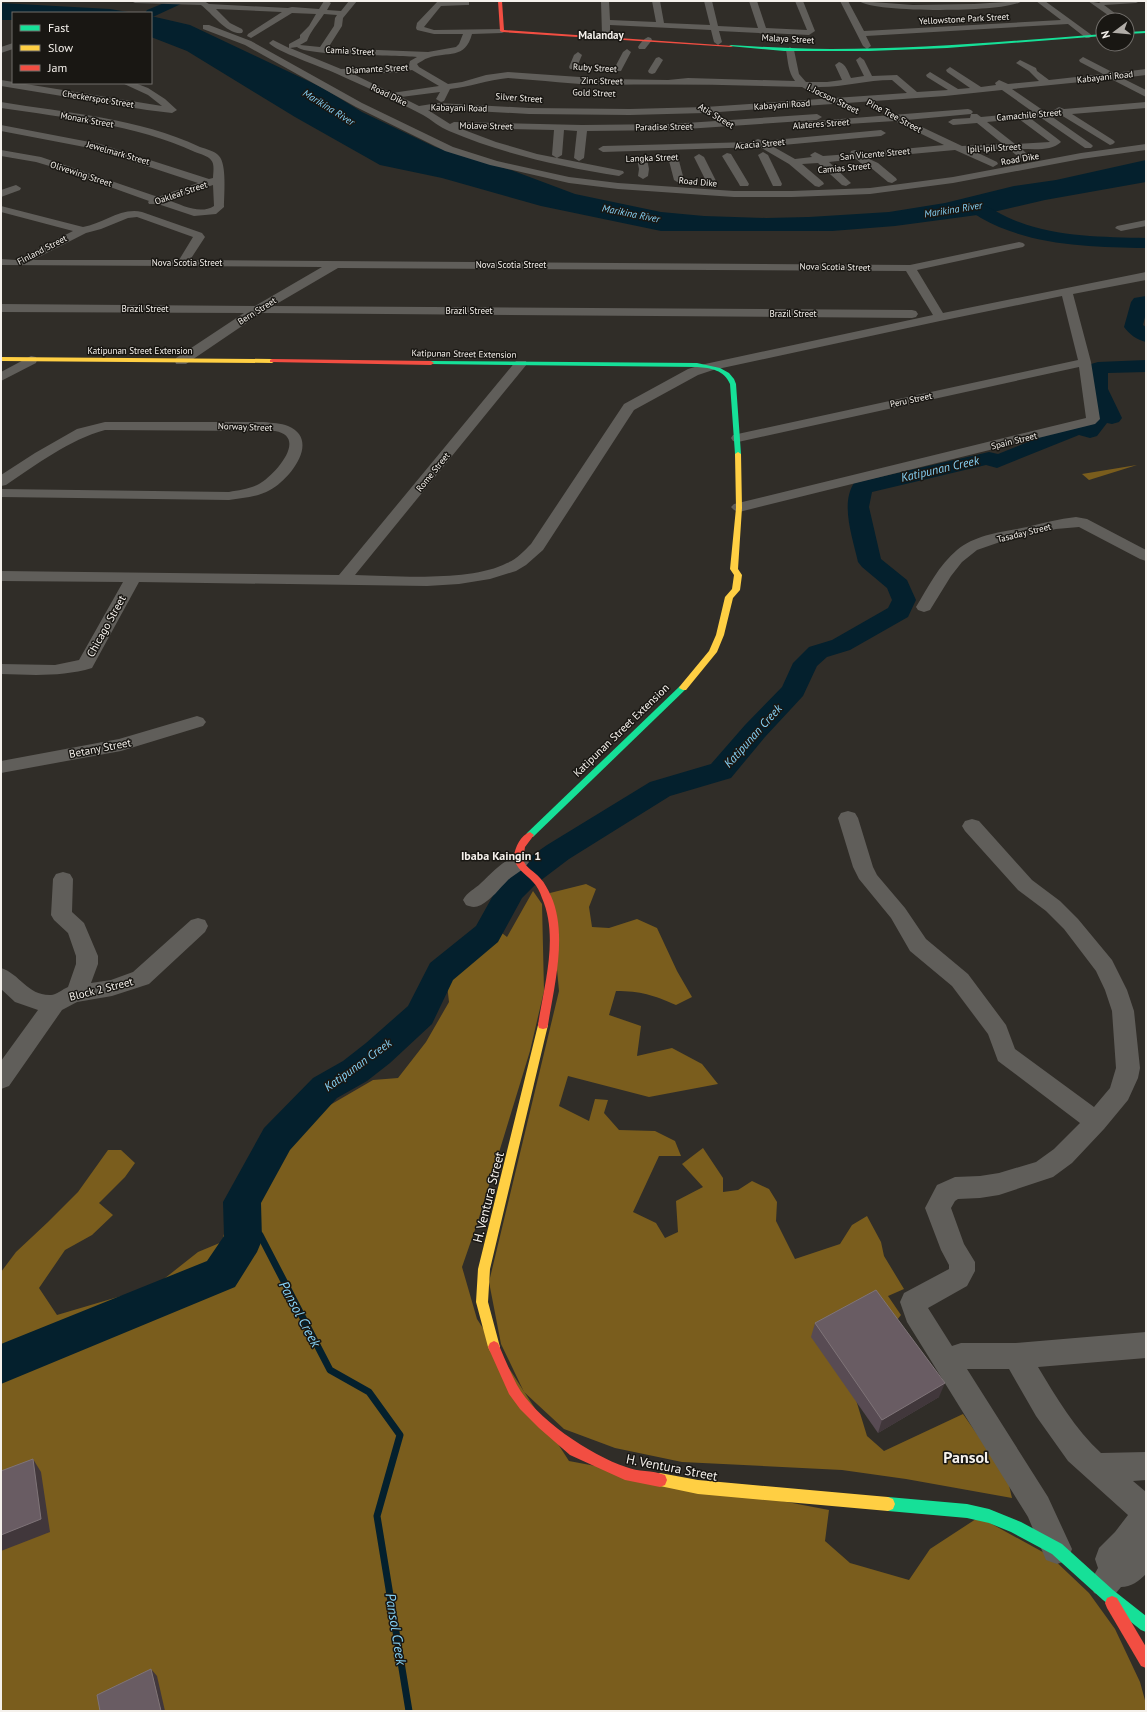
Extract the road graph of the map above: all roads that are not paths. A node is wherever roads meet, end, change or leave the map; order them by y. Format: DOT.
graph roads {
  1 [pos="135,1"];
  2 [pos="274,1"];
  3 [pos="301,1"];
  4 [pos="328,1"];
  5 [pos="500,1"];
  6 [pos="605,1"];
  7 [pos="656,1"];
  8 [pos="708,1"];
  9 [pos="754,1"];
  10 [pos="799,1"];
  11 [pos="1018,1"];
  12 [pos="1039,1"];
  13 [pos="1092,1"];
  14 [pos="1136,1"];
  15 [pos="163,2"];
  16 [pos="441,2"];
  17 [pos="845,2"];
  18 [pos="865,2"];
  19 [pos="1117,2"];
  20 [pos="466,3"];
  21 [pos="1103,3"];
  22 [pos="204,4"];
  23 [pos="354,5"];
  24 [pos="947,7"];
  25 [pos="263,9"];
  26 [pos="1005,10"];
  27 [pos="289,11"];
  28 [pos="320,12"];
  29 [pos="1108,12"];
  30 [pos="343,13"];
  31 [pos="255,17"];
  32 [pos="607,22"];
  33 [pos="1068,22"];
  34 [pos="661,26"];
  35 [pos="1022,26"];
  36 [pos="206,27"];
  37 [pos="715,29"];
  38 [pos="968,29"];
  39 [pos="502,31"];
  40 [pos="468,32"];
  41 [pos="763,32"];
  42 [pos="861,34"];
  43 [pos="606,36"];
  44 [pos="1089,36"];
  45 [pos="1095,36"];
  46 [pos="262,39"];
  47 [pos="12,41"];
  48 [pos="718,45"];
  49 [pos="292,46"];
  50 [pos="1,50"];
  51 [pos="322,50"];
  52 [pos="790,50"];
  53 [pos="868,50"];
  54 [pos="627,52"];
  55 [pos="428,55"];
  56 [pos="578,55"];
  57 [pos="659,60"];
  58 [pos="860,60"];
  59 [pos="1083,60"];
  60 [pos="1020,63"];
  61 [pos="839,65"];
  62 [pos="882,66"];
  63 [pos="414,67"];
  64 [pos="950,70"];
  65 [pos="386,71"];
  66 [pos="648,71"];
  67 [pos="340,72"];
  68 [pos="794,72"];
  69 [pos="1145,73"];
  70 [pos="446,74"];
  71 [pos="1132,74"];
  72 [pos="930,75"];
  73 [pos="893,76"];
  74 [pos="1112,76"];
  75 [pos="431,77"];
  76 [pos="550,77"];
  77 [pos="1070,77"];
  78 [pos="396,78"];
  79 [pos="487,78"];
  80 [pos="869,78"];
  81 [pos="992,78"];
  82 [pos="580,80"];
  83 [pos="612,81"];
  84 [pos="1093,81"];
  85 [pos="526,82"];
  86 [pos="641,82"];
  87 [pos="674,82"];
  88 [pos="1146,82"];
  89 [pos="1,83"];
  90 [pos="129,84"];
  91 [pos="407,84"];
  92 [pos="833,84"];
  93 [pos="386,85"];
  94 [pos="905,85"];
  95 [pos="1020,85"];
  96 [pos="1045,85"];
  97 [pos="463,86"];
  98 [pos="806,86"];
  99 [pos="846,86"];
  100 [pos="890,86"];
  101 [pos="372,87"];
  102 [pos="485,87"];
  103 [pos="1005,87"];
  104 [pos="1112,87"];
  105 [pos="866,88"];
  106 [pos="574,89"];
  107 [pos="982,89"];
  108 [pos="445,90"];
  109 [pos="1078,90"];
  110 [pos="414,92"];
  111 [pos="684,92"];
  112 [pos="1032,93"];
  113 [pos="606,94"];
  114 [pos="641,94"];
  115 [pos="720,94"];
  116 [pos="797,94"];
  117 [pos="1146,94"];
  118 [pos="458,95"];
  119 [pos="767,95"];
  120 [pos="915,95"];
  121 [pos="391,96"];
  122 [pos="821,97"];
  123 [pos="959,97"];
  124 [pos="858,98"];
  125 [pos="996,98"];
  126 [pos="1130,98"];
  127 [pos="1112,99"];
  128 [pos="560,100"];
  129 [pos="835,100"];
  130 [pos="977,100"];
  131 [pos="1091,101"];
  132 [pos="800,103"];
  133 [pos="1072,104"];
  134 [pos="1,105"];
  135 [pos="1051,105"];
  136 [pos="1144,105"];
  137 [pos="438,106"];
  138 [pos="1009,107"];
  139 [pos="1125,107"];
  140 [pos="485,108"];
  141 [pos="418,109"];
  142 [pos="880,109"];
  143 [pos="988,109"];
  144 [pos="1103,109"];
  145 [pos="172,110"];
  146 [pos="705,110"];
  147 [pos="1083,110"];
  148 [pos="560,111"];
  149 [pos="597,111"];
  150 [pos="612,111"];
  151 [pos="652,111"];
  152 [pos="669,111"];
  153 [pos="968,112"];
  154 [pos="1063,113"];
  155 [pos="694,114"];
  156 [pos="1042,115"];
  157 [pos="717,116"];
  158 [pos="1022,116"];
  159 [pos="435,118"];
  160 [pos="897,118"];
  161 [pos="1000,118"];
  162 [pos="784,120"];
  163 [pos="821,120"];
  164 [pos="875,120"];
  165 [pos="980,120"];
  166 [pos="530,121"];
  167 [pos="849,121"];
  168 [pos="479,122"];
  169 [pos="731,124"];
  170 [pos="446,125"];
  171 [pos="655,127"];
  172 [pos="671,127"];
  173 [pos="990,127"];
  174 [pos="1012,127"];
  175 [pos="1,128"];
  176 [pos="559,128"];
  177 [pos="582,128"];
  178 [pos="616,128"];
  179 [pos="629,128"];
  180 [pos="906,129"];
  181 [pos="174,130"];
  182 [pos="746,132"];
  183 [pos="604,134"];
  184 [pos="944,134"];
  185 [pos="705,136"];
  186 [pos="719,136"];
  187 [pos="1024,136"];
  188 [pos="508,137"];
  189 [pos="690,137"];
  190 [pos="478,139"];
  191 [pos="1006,140"];
  192 [pos="884,142"];
  193 [pos="761,144"];
  194 [pos="846,146"];
  195 [pos="956,146"];
  196 [pos="1035,146"];
  197 [pos="1088,146"];
  198 [pos="529,147"];
  199 [pos="707,147"];
  200 [pos="1014,147"];
  201 [pos="1146,147"];
  202 [pos="603,149"];
  203 [pos="635,149"];
  204 [pos="805,149"];
  205 [pos="919,150"];
  206 [pos="1,153"];
  207 [pos="775,153"];
  208 [pos="557,155"];
  209 [pos="675,155"];
  210 [pos="858,155"];
  211 [pos="714,156"];
  212 [pos="727,156"];
  213 [pos="741,156"];
  214 [pos="699,157"];
  215 [pos="1026,157"];
  216 [pos="579,158"];
  217 [pos="979,158"];
  218 [pos="820,159"];
  219 [pos="912,161"];
  220 [pos="793,162"];
  221 [pos="889,164"];
  222 [pos="993,164"];
  223 [pos="874,166"];
  224 [pos="832,168"];
  225 [pos="806,172"];
  226 [pos="665,179"];
  227 [pos="679,180"];
  228 [pos="892,180"];
  229 [pos="213,181"];
  230 [pos="712,183"];
  231 [pos="846,183"];
  232 [pos="744,184"];
  233 [pos="777,184"];
  234 [pos="819,184"];
  235 [pos="16,188"];
  236 [pos="1,194"];
  237 [pos="159,200"];
  238 [pos="144,206"];
  239 [pos="34,207"];
  240 [pos="1,209"];
  241 [pos="19,214"];
  242 [pos="1146,224"];
  243 [pos="1121,228"];
  244 [pos="83,230"];
  245 [pos="1019,245"];
  246 [pos="1,262"];
  247 [pos="16,263"];
  248 [pos="182,263"];
  249 [pos="336,264"];
  250 [pos="910,268"];
  251 [pos="1,271"];
  252 [pos="1146,276"];
  253 [pos="1067,293"];
  254 [pos="1,308"];
  255 [pos="259,309"];
  256 [pos="939,316"];
  257 [pos="1,359"];
  258 [pos="31,360"];
  259 [pos="180,361"];
  260 [pos="1084,362"];
  261 [pos="521,364"];
  262 [pos="710,367"];
  263 [pos="1,377"];
  264 [pos="738,438"];
  265 [pos="1,482"];
  266 [pos="1,493"];
  267 [pos="739,507"];
  268 [pos="1146,556"];
  269 [pos="1,576"];
  270 [pos="134,577"];
  271 [pos="344,579"];
  272 [pos="924,607"];
  273 [pos="1,669"];
  274 [pos="197,722"];
  275 [pos="1,767"];
  276 [pos="848,818"];
  277 [pos="972,826"];
  278 [pos="522,866"];
  279 [pos="63,879"];
  280 [pos="473,900"];
  281 [pos="198,926"];
  282 [pos="1,976"];
  283 [pos="77,993"];
  284 [pos="54,1004"];
  285 [pos="1,1079"];
  286 [pos="1096,1122"];
  287 [pos="1146,1345"];
  288 [pos="961,1356"];
  289 [pos="1016,1356"];
  290 [pos="1146,1466"];
  291 [pos="1097,1468"];
  292 [pos="1146,1511"];
  293 [pos="1146,1515"];
  294 [pos="1057,1549"];
  295 [pos="1146,1550"];
  296 [pos="1107,1585"];
  297 [pos="1146,1625"];
  298 [pos="1145,1660"];
  1 -- 15 [label="street"];
  2 -- 25 [label="street"];
  3 -- 27 [label="street"];
  4 -- 28 [label="street"];
  5 -- 39 [label="street"];
  6 -- 32 [label="street"];
  7 -- 34 [label="street"];
  8 -- 37 [label="street"];
  9 -- 41 [label="street"];
  10 -- 41 [label="street"];
  11 -- 26 [label="street"];
  12 -- 33 [label="street"];
  13 -- 29 [label="street"];
  14 -- 19 [label="street"];
  15 -- 22 [label="street"];
  16 -- 20 [label="street"];
  16 -- 40 [label="street"];
  17 -- 18 [label="street"];
  17 -- 42 [label="street"];
  18 -- 24 [label="street"];
  19 -- 21 [label="street"];
  22 -- 25 [label="street"];
  22 -- 46 [label="street"];
  23 -- 30 [label="street"];
  24 -- 26 [label="street"];
  24 -- 38 [label="street"];
  25 -- 27 [label="street"];
  25 -- 31 [label="street"];
  26 -- 35 [label="street"];
  27 -- 28 [label="street"];
  27 -- 46 [label="street"];
  28 -- 30 [label="street"];
  28 -- 49 [label="street"];
  30 -- 51 [label="street"];
  32 -- 34 [label="street"];
  32 -- 43 [label="street"];
  33 -- 35 [label="street, Yellowstone Park Street"];
  33 -- 44 [label="street"];
  34 -- 37 [label="street"];
  35 -- 38 [label="street, Yellowstone Park Street"];
  36 -- 201 [label="street"];
  37 -- 41 [label="street"];
  37 -- 48 [label="street"];
  38 -- 42 [label="street, Yellowstone Park Street"];
  39 -- 40 [label="street"];
  39 -- 43 [label="street, Malaya Street"];
  40 -- 55 [label="street, Camia Street"];
  42 -- 53 [label="street"];
  43 -- 48 [label="street, Malaya Street"];
  44 -- 45 [label="street, Malaya Street"];
  44 -- 53 [label="street, Malaya Street"];
  46 -- 49 [label="street, Camia Street"];
  46 -- 67 [label="street, Road Dike"];
  47 -- 50 [label="street"];
  48 -- 52 [label="street, Malaya Street"];
  49 -- 51 [label="street, Camia Street"];
  51 -- 55 [label="street, Camia Street"];
  52 -- 53 [label="street, Malaya Street"];
  52 -- 68 [label="street, I. Jocson Street"];
  54 -- 83 [label="street"];
  55 -- 63 [label="street"];
  56 -- 76 [label="street, Ruby Street"];
  57 -- 66 [label="street"];
  58 -- 80 [label="street"];
  59 -- 74 [label="street"];
  60 -- 96 [label="street"];
  61 -- 99 [label="street"];
  62 -- 73 [label="street"];
  63 -- 65 [label="street, Diamante Street"];
  63 -- 75 [label="street"];
  64 -- 107 [label="street"];
  65 -- 67 [label="street, Diamante Street"];
  65 -- 78 [label="street"];
  66 -- 86 [label="street"];
  66 -- 87 [label="street"];
  67 -- 101 [label="street, Road Dike"];
  68 -- 92 [label="street, Pine Tree Street"];
  68 -- 98 [label="street, I. Jocson Street"];
  69 -- 71 [label="street, Kabayani Road"];
  70 -- 75 [label="street"];
  71 -- 74 [label="street, Kabayani Road"];
  71 -- 88 [label="street"];
  72 -- 123 [label="street"];
  73 -- 80 [label="street"];
  73 -- 94 [label="street"];
  74 -- 84 [label="street, Kabayani Road"];
  74 -- 117 [label="street"];
  75 -- 108 [label="street"];
  76 -- 79 [label="street, Zinc Street"];
  76 -- 82 [label="street, Zinc Street"];
  77 -- 84 [label="street, Kabayani Road"];
  77 -- 96 [label="street, Kabayani Road"];
  77 -- 109 [label="street"];
  79 -- 85 [label="street"];
  79 -- 97 [label="street, Zinc Street"];
  80 -- 99 [label="street"];
  81 -- 103 [label="street"];
  82 -- 83 [label="street, Zinc Street"];
  82 -- 106 [label="street"];
  83 -- 86 [label="street, Zinc Street"];
  83 -- 113 [label="street"];
  84 -- 104 [label="street"];
  86 -- 87 [label="street, Zinc Street"];
  86 -- 114 [label="street"];
  87 -- 111 [label="street"];
  87 -- 119 [label="street, Zinc Street"];
  89 -- 145 [label="street, Checkerspot Street"];
  90 -- 145 [label="street"];
  91 -- 110 [label="street"];
  92 -- 98 [label="street"];
  92 -- 99 [label="street, Pine Tree Street"];
  93 -- 101 [label="street"];
  94 -- 100 [label="street"];
  94 -- 120 [label="street"];
  95 -- 96 [label="street, Kabayani Road"];
  95 -- 103 [label="street, Kabayani Road"];
  95 -- 112 [label="street"];
  97 -- 102 [label="street"];
  97 -- 108 [label="street, Zinc Street"];
  98 -- 119 [label="street"];
  98 -- 122 [label="street, I. Jocson Street"];
  99 -- 105 [label="street"];
  99 -- 124 [label="street, Pine Tree Street"];
  101 -- 121 [label="street, Road Dike"];
  103 -- 107 [label="street, Kabayani Road"];
  103 -- 156 [label="street"];
  107 -- 123 [label="street, Kabayani Road"];
  107 -- 125 [label="street"];
  108 -- 110 [label="street"];
  108 -- 118 [label="street"];
  108 -- 137 [label="street"];
  110 -- 121 [label="street"];
  115 -- 119 [label="street"];
  116 -- 122 [label="street"];
  119 -- 132 [label="street, Kabayani Road"];
  119 -- 146 [label="street, Kabayani Road"];
  119 -- 162 [label="street"];
  120 -- 123 [label="street, Kabayani Road"];
  120 -- 124 [label="street, Kabayani Road"];
  121 -- 141 [label="street, Road Dike"];
  122 -- 129 [label="street, Kabayani Road"];
  122 -- 132 [label="street, Kabayani Road"];
  122 -- 167 [label="street, I. Jocson Street"];
  123 -- 130 [label="street"];
  123 -- 142 [label="street, Kabayani Road"];
  123 -- 153 [label="street"];
  124 -- 129 [label="street, Kabayani Road"];
  124 -- 142 [label="street, Pine Tree Street"];
  126 -- 136 [label="street"];
  127 -- 139 [label="street"];
  128 -- 148 [label="street"];
  129 -- 164 [label="street, I. Jocson Street"];
  131 -- 144 [label="street"];
  132 -- 163 [label="street"];
  133 -- 147 [label="street"];
  134 -- 181 [label="street, Monark Street"];
  135 -- 154 [label="street"];
  136 -- 139 [label="street, Camachile Street"];
  137 -- 140 [label="street, Kabayani Road"];
  137 -- 141 [label="street, Kabayani Road"];
  138 -- 158 [label="street"];
  139 -- 144 [label="street, Camachile Street"];
  140 -- 166 [label="street, Kabayani Road"];
  140 -- 168 [label="street"];
  141 -- 159 [label="street, Road Dike"];
  142 -- 160 [label="street, Pine Tree Street"];
  143 -- 161 [label="street"];
  144 -- 147 [label="street, Camachile Street"];
  145 -- 181 [label="street"];
  146 -- 155 [label="street, Kabayani Road"];
  146 -- 157 [label="street, Atis Street"];
  147 -- 154 [label="street, Camachile Street"];
  148 -- 149 [label="street, Kabayani Road"];
  148 -- 166 [label="street, Kabayani Road"];
  149 -- 150 [label="street, Kabayani Road"];
  149 -- 183 [label="street"];
  150 -- 151 [label="street, Kabayani Road"];
  150 -- 155 [label="street"];
  150 -- 178 [label="street"];
  151 -- 152 [label="street, Kabayani Road"];
  151 -- 171 [label="street"];
  152 -- 155 [label="street, Kabayani Road"];
  152 -- 172 [label="street"];
  153 -- 160 [label="street, Alateres Street"];
  153 -- 165 [label="street"];
  154 -- 156 [label="street, Camachile Street"];
  154 -- 197 [label="street, Road Dike"];
  155 -- 157 [label="street"];
  155 -- 169 [label="street, Paradise Street"];
  155 -- 172 [label="street, Paradise Street"];
  155 -- 185 [label="street"];
  156 -- 158 [label="street, Camachile Street"];
  156 -- 197 [label="street"];
  157 -- 169 [label="street, Atis Street"];
  158 -- 161 [label="street, Camachile Street"];
  158 -- 196 [label="street, Ipil-Ipil Street"];
  159 -- 168 [label="street"];
  159 -- 170 [label="street, Road Dike"];
  160 -- 164 [label="street, Alateres Street"];
  160 -- 180 [label="street, Pine Tree Street"];
  161 -- 165 [label="street, Camachile Street"];
  161 -- 174 [label="street"];
  162 -- 163 [label="street, Paradise Street"];
  162 -- 169 [label="street, Paradise Street"];
  163 -- 167 [label="street, Alateres Street"];
  163 -- 182 [label="street, Alateres Street"];
  164 -- 167 [label="street, Alateres Street"];
  165 -- 173 [label="street"];
  165 -- 180 [label="street, Camachile Street"];
  166 -- 168 [label="street"];
  166 -- 176 [label="street, Paradise Street"];
  166 -- 188 [label="street, Molave Street"];
  166 -- 198 [label="street"];
  168 -- 170 [label="street, Molave Street"];
  168 -- 188 [label="street, Molave Street"];
  168 -- 190 [label="street"];
  169 -- 182 [label="street, Atis Street"];
  170 -- 190 [label="street, Road Dike"];
  171 -- 172 [label="street, Paradise Street"];
  171 -- 179 [label="street, Paradise Street"];
  172 -- 209 [label="street"];
  173 -- 184 [label="street"];
  173 -- 191 [label="street"];
  175 -- 229 [label="street, Jewelmark Street"];
  176 -- 177 [label="street, Paradise Street"];
  176 -- 208 [label="street"];
  177 -- 183 [label="street, Paradise Street"];
  177 -- 216 [label="street"];
  178 -- 179 [label="street, Paradise Street"];
  178 -- 183 [label="street, Paradise Street"];
  179 -- 203 [label="street"];
  180 -- 184 [label="street, Pine Tree Street"];
  180 -- 193 [label="street, Acacia Street"];
  181 -- 229 [label="street, Monark Street"];
  182 -- 193 [label="street, Atis Street"];
  183 -- 202 [label="street"];
  184 -- 195 [label="street"];
  184 -- 205 [label="street"];
  185 -- 186 [label="street"];
  185 -- 189 [label="street"];
  185 -- 199 [label="street"];
  187 -- 196 [label="street"];
  188 -- 190 [label="street, Road Dike"];
  188 -- 198 [label="street, Road Dike"];
  191 -- 195 [label="street"];
  191 -- 200 [label="street"];
  192 -- 194 [label="street"];
  193 -- 199 [label="street, Acacia Street"];
  193 -- 207 [label="street, Atis Street"];
  194 -- 204 [label="street"];
  194 -- 210 [label="street"];
  195 -- 200 [label="street, Ipil-Ipil Street"];
  195 -- 205 [label="street, San Vicente Street"];
  195 -- 217 [label="street"];
  196 -- 200 [label="street, Ipil-Ipil Street"];
  197 -- 215 [label="street, Road Dike"];
  198 -- 203 [label="street, Road Dike"];
  198 -- 208 [label="street"];
  199 -- 209 [label="street, Acacia Street"];
  199 -- 211 [label="street"];
  200 -- 215 [label="street"];
  202 -- 203 [label="street, Acacia Street"];
  202 -- 216 [label="street"];
  203 -- 209 [label="street, Acacia Street"];
  204 -- 207 [label="street"];
  204 -- 218 [label="street"];
  205 -- 210 [label="street, San Vicente Street"];
  205 -- 219 [label="street"];
  206 -- 237 [label="street, Olivewing Street"];
  207 -- 220 [label="street, Atis Street"];
  207 -- 233 [label="street"];
  208 -- 216 [label="street"];
  209 -- 214 [label="street, Langka Street"];
  209 -- 227 [label="street"];
  210 -- 218 [label="street, San Vicente Street"];
  210 -- 223 [label="street"];
  211 -- 212 [label="street, Langka Street"];
  211 -- 214 [label="street, Langka Street"];
  212 -- 213 [label="street, Langka Street"];
  212 -- 232 [label="street"];
  214 -- 230 [label="street"];
  215 -- 217 [label="street"];
  215 -- 222 [label="street, Road Dike"];
  217 -- 222 [label="street"];
  218 -- 220 [label="street, San Vicente Street"];
  218 -- 224 [label="street"];
  220 -- 225 [label="street, Atis Street"];
  221 -- 223 [label="street, Camias Street"];
  222 -- 228 [label="street, Road Dike"];
  223 -- 224 [label="street, Camias Street"];
  223 -- 228 [label="street"];
  224 -- 225 [label="street, Camias Street"];
  224 -- 231 [label="street"];
  225 -- 234 [label="street, Atis Street"];
  226 -- 227 [label="street, Road Dike"];
  227 -- 230 [label="street, Road Dike"];
  228 -- 231 [label="street, Road Dike"];
  229 -- 237 [label="street, Oakleaf Street"];
  229 -- 237 [label="street, Olivewing Street"];
  230 -- 232 [label="street, Road Dike"];
  231 -- 234 [label="street, Road Dike"];
  232 -- 233 [label="street, Road Dike"];
  233 -- 234 [label="street, Road Dike"];
  235 -- 236 [label="street"];
  237 -- 238 [label="street, Oakleaf Street"];
  239 -- 241 [label="street"];
  240 -- 241 [label="street"];
  241 -- 244 [label="street"];
  242 -- 243 [label="street"];
  244 -- 247 [label="street, Finland Street"];
  244 -- 248 [label="street"];
  245 -- 250 [label="street, Nova Scotia Street"];
  246 -- 247 [label="street, Nova Scotia Street"];
  247 -- 248 [label="street, Nova Scotia Street"];
  247 -- 251 [label="street, Finland Street"];
  248 -- 249 [label="street, Nova Scotia Street"];
  249 -- 250 [label="street, Nova Scotia Street"];
  249 -- 255 [label="street, Bern Street"];
  250 -- 256 [label="street"];
  252 -- 253 [label="street"];
  253 -- 256 [label="street"];
  253 -- 260 [label="street, Spain Street"];
  254 -- 255 [label="street, Brazil Street"];
  255 -- 256 [label="street, Brazil Street"];
  255 -- 259 [label="street, Bern Street"];
  256 -- 262 [label="street"];
  257 -- 258 [label="street, Katipunan Street Extension"];
  258 -- 259 [label="street, Katipunan Street Extension"];
  258 -- 263 [label="street"];
  259 -- 261 [label="street, Katipunan Street Extension"];
  260 -- 264 [label="street, Peru Street"];
  260 -- 267 [label="street, Spain Street"];
  261 -- 262 [label="street, Katipunan Street Extension"];
  261 -- 271 [label="street, Rome Street"];
  262 -- 264 [label="street, Katipunan Street Extension"];
  262 -- 271 [label="street"];
  264 -- 267 [label="street, Katipunan Street Extension"];
  265 -- 266 [label="street, Norway Street"];
  267 -- 278 [label="street, Katipunan Street Extension"];
  268 -- 272 [label="street, Tasaday Street"];
  269 -- 270 [label="street"];
  270 -- 271 [label="street"];
  270 -- 273 [label="street, Chicago Street"];
  274 -- 275 [label="street, Betany Street"];
  276 -- 286 [label="street"];
  277 -- 286 [label="street"];
  278 -- 280 [label="street"];
  278 -- 294 [label="street, H. Ventura Street"];
  279 -- 283 [label="street"];
  281 -- 283 [label="street, Block 2 Street"];
  282 -- 284 [label="street"];
  283 -- 284 [label="street, Block 2 Street"];
  284 -- 285 [label="street, Block 2 Street"];
  286 -- 294 [label="street"];
  287 -- 289 [label="street"];
  288 -- 289 [label="street"];
  289 -- 291 [label="street"];
  290 -- 291 [label="street"];
  291 -- 292 [label="street"];
  293 -- 296 [label="street"];
  294 -- 296 [label="street, H. Ventura Street"];
  295 -- 296 [label="street"];
  296 -- 297 [label="street, H. Ventura Street"];
  296 -- 298 [label="street, H. Ventura Street"];
}
